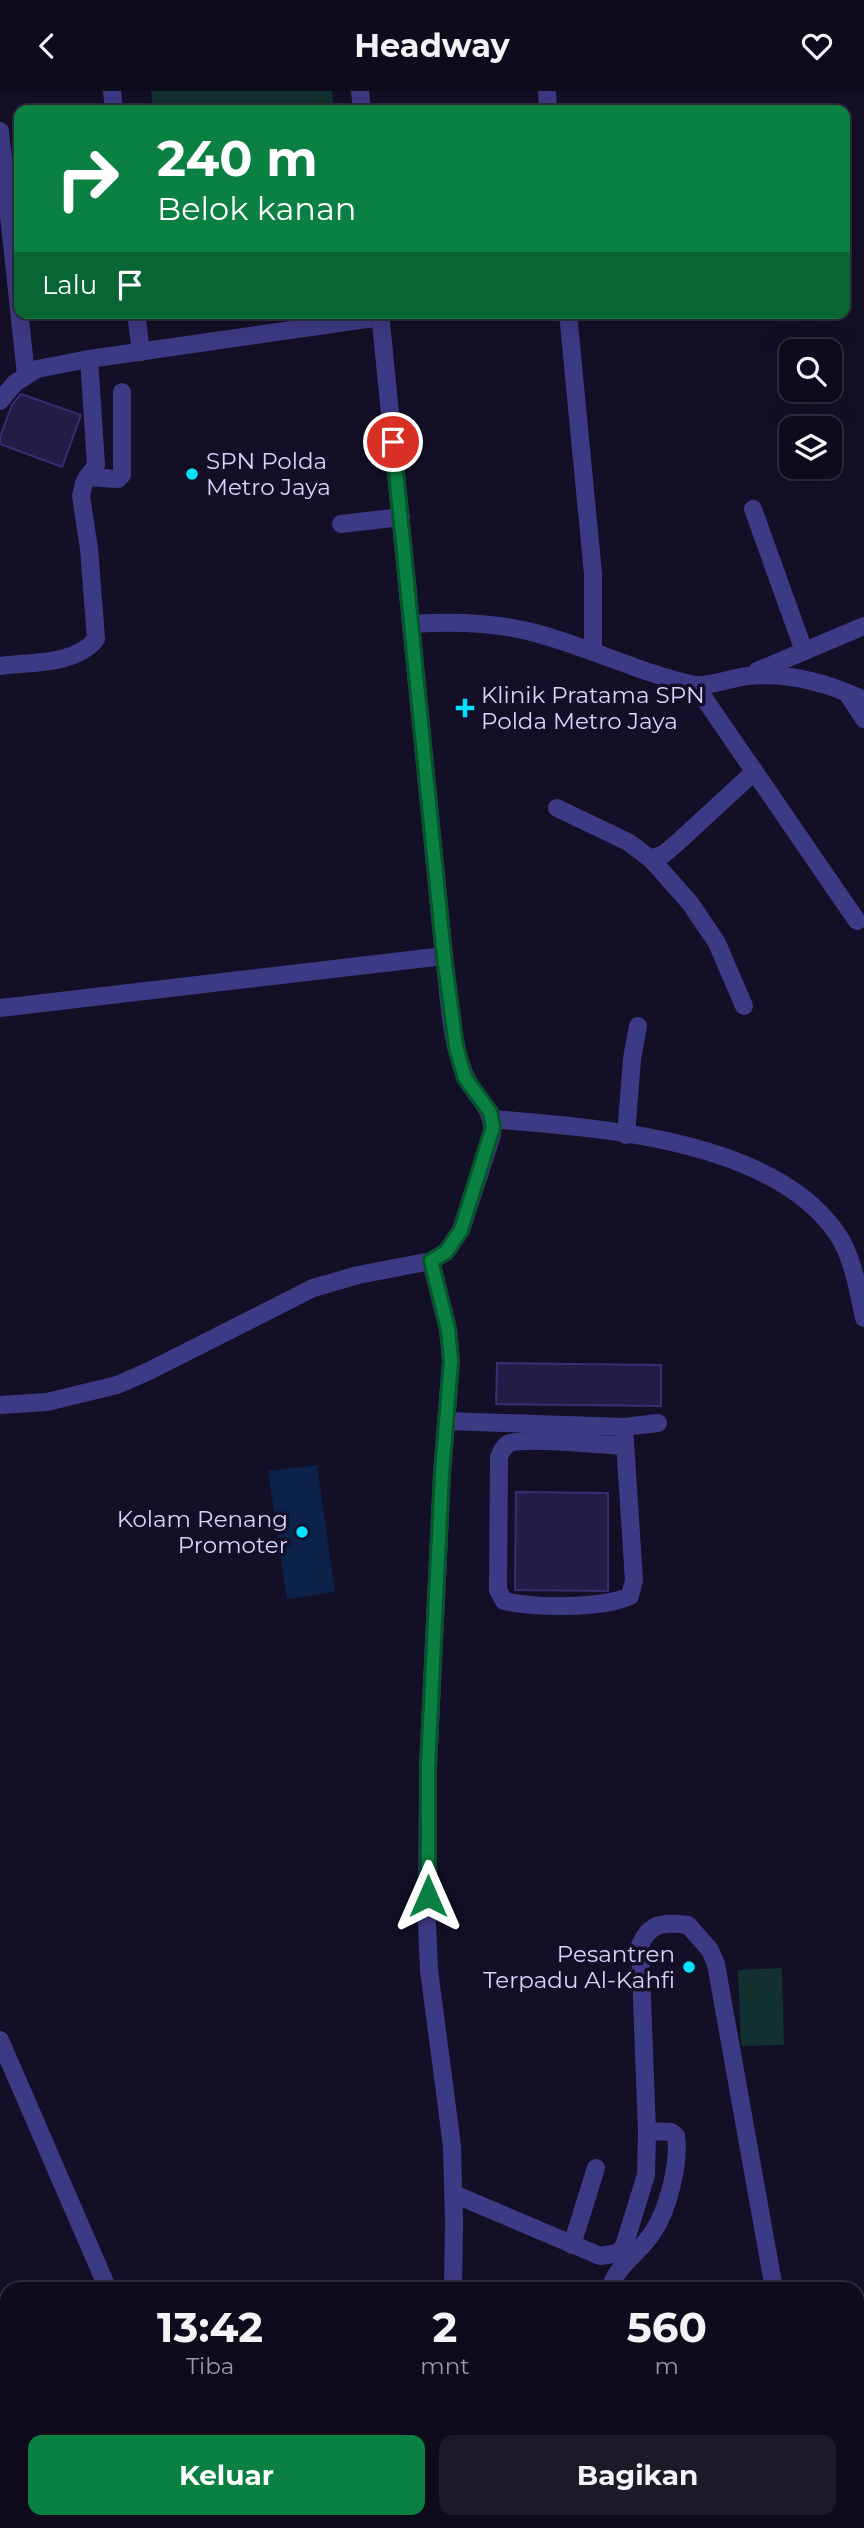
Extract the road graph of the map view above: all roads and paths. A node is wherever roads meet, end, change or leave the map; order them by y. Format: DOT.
graph roads {
  1 [pos="0,131"];
  2 [pos="14,262"];
  3 [pos="20,319"];
  4 [pos="137,319"];
  5 [pos="354,319"];
  6 [pos="380,319"];
  7 [pos="569,319"];
  8 [pos="141,352"];
  9 [pos="89,359"];
  10 [pos="26,375"];
  11 [pos="122,393"];
  12 [pos="0,401"];
  13 [pos="87,477"];
  14 [pos="753,509"];
  15 [pos="401,517"];
  16 [pos="341,524"];
  17 [pos="412,624"];
  18 [pos="864,627"];
  19 [pos="804,651"];
  20 [pos="593,652"];
  21 [pos="0,666"];
  22 [pos="744,676"];
  23 [pos="695,685"];
  24 [pos="846,692"];
  25 [pos="864,700"];
  26 [pos="864,719"];
  27 [pos="754,772"];
  28 [pos="557,808"];
  29 [pos="651,859"];
  30 [pos="857,921"];
  31 [pos="444,956"];
  32 [pos="744,1006"];
  33 [pos="0,1008"];
  34 [pos="638,1025"];
  35 [pos="492,1119"];
  36 [pos="626,1135"];
  37 [pos="431,1261"];
  38 [pos="864,1318"];
  39 [pos="0,1405"];
  40 [pos="446,1421"];
  41 [pos="658,1423"];
  42 [pos="624,1427"];
  43 [pos="624,1446"];
  44 [pos="0,2040"];
  45 [pos="647,2131"];
  46 [pos="596,2168"];
  47 [pos="676,2171"];
  48 [pos="646,2175"];
  49 [pos="454,2195"];
  50 [pos="572,2245"];
  51 [pos="105,2282"];
  52 [pos="453,2282"];
  53 [pos="614,2282"];
  54 [pos="774,2282"];
  1 -- 2 [label="street"];
  3 -- 10 [label="street"];
  4 -- 8 [label="street"];
  5 -- 8 [label="street"];
  6 -- 15 [label="street"];
  7 -- 20 [label="street"];
  8 -- 9 [label="street"];
  9 -- 10 [label="street"];
  9 -- 13 [label="street"];
  10 -- 12 [label="street"];
  11 -- 13 [label="street"];
  13 -- 21 [label="street"];
  14 -- 19 [label="street"];
  15 -- 16 [label="street"];
  15 -- 17 [label="street"];
  17 -- 20 [label="street"];
  17 -- 31 [label="street"];
  18 -- 19 [label="street"];
  19 -- 22 [label="street"];
  20 -- 23 [label="street"];
  22 -- 23 [label="street"];
  22 -- 24 [label="street"];
  23 -- 27 [label="street"];
  24 -- 25 [label="street"];
  24 -- 26 [label="street"];
  27 -- 29 [label="street"];
  27 -- 30 [label="street"];
  28 -- 29 [label="street"];
  29 -- 32 [label="street"];
  31 -- 33 [label="street"];
  31 -- 35 [label="street"];
  34 -- 36 [label="street"];
  35 -- 36 [label="street"];
  35 -- 37 [label="street"];
  36 -- 38 [label="street"];
  37 -- 39 [label="street"];
  37 -- 40 [label="street"];
  40 -- 42 [label="street"];
  40 -- 49 [label="street"];
  41 -- 42 [label="street"];
  42 -- 43 [label="street"];
  43 -- 43 [label="street"];
  44 -- 51 [label="street"];
  45 -- 47 [label="street"];
  45 -- 48 [label="street"];
  45 -- 54 [label="street"];
  46 -- 50 [label="street"];
  47 -- 48 [label="street"];
  47 -- 53 [label="street"];
  48 -- 50 [label="street"];
  49 -- 50 [label="street"];
  49 -- 52 [label="street"];
}
